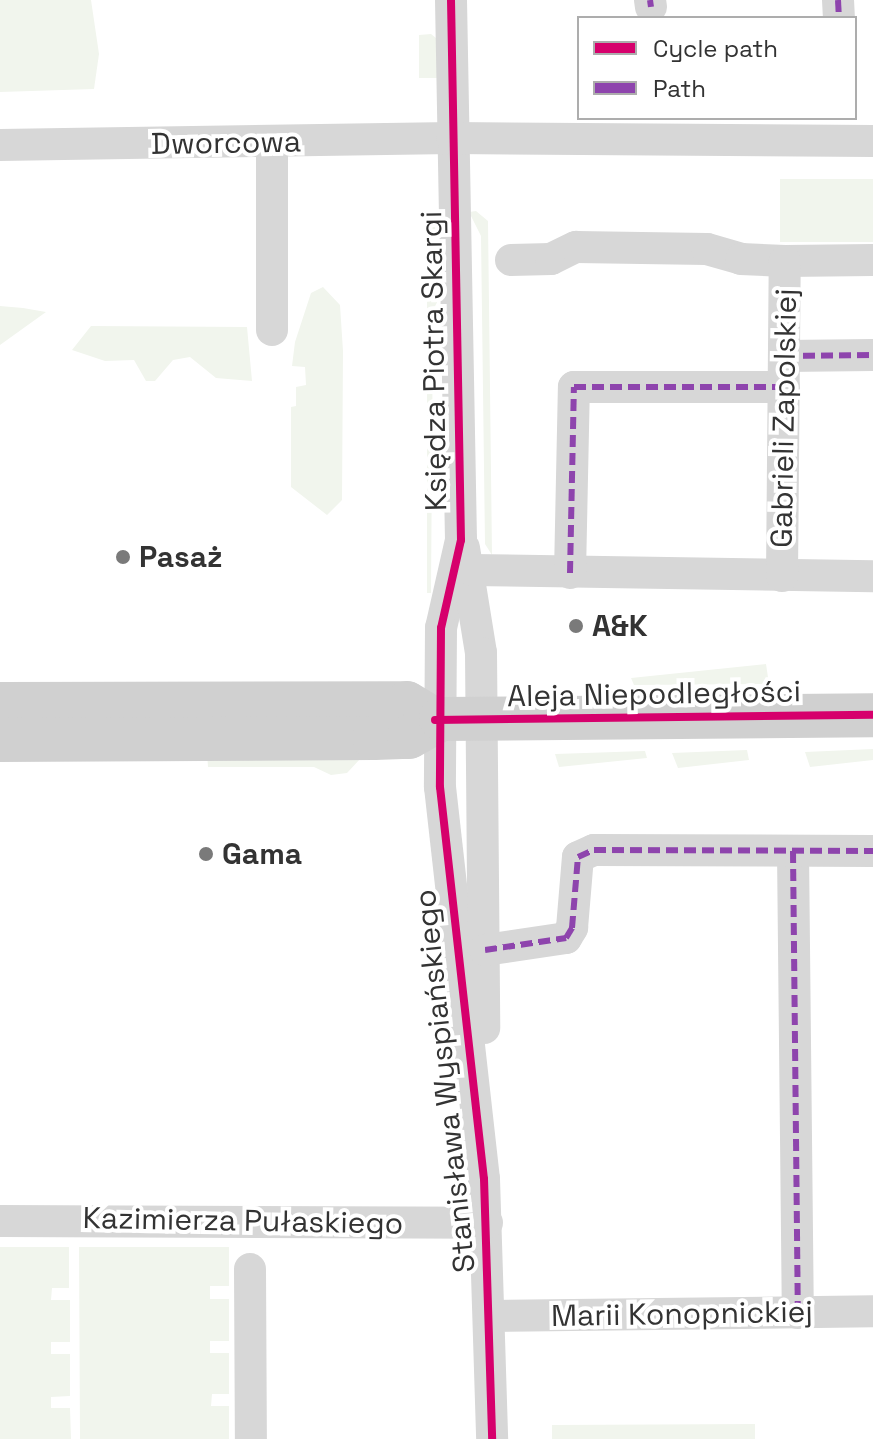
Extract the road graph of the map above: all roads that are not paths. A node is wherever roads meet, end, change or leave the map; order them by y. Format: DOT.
graph roads {
  1 [pos="451,0"];
  2 [pos="452,138"];
  3 [pos="873,141"];
  4 [pos="272,143"];
  5 [pos="0,145"];
  6 [pos="511,260"];
  7 [pos="873,260"];
  8 [pos="785,261"];
  9 [pos="272,330"];
  10 [pos="873,355"];
  11 [pos="785,371"];
  12 [pos="466,555"];
  13 [pos="570,573"];
  14 [pos="782,576"];
  15 [pos="873,576"];
  16 [pos="0,704"];
  17 [pos="873,715"];
  18 [pos="453,719"];
  19 [pos="0,740"];
  20 [pos="793,851"];
  21 [pos="873,851"];
  22 [pos="485,950"];
  23 [pos="484,1179"];
  24 [pos="0,1221"];
  25 [pos="487,1223"];
  26 [pos="250,1269"];
  27 [pos="873,1311"];
  28 [pos="798,1313"];
  29 [pos="491,1316"];
  30 [pos="251,1439"];
  31 [pos="492,1439"];
  1 -- 2 [label="street, Księdza Piotra Skargi"];
  2 -- 3 [label="street, Dworcowa"];
  2 -- 4 [label="street, Dworcowa"];
  2 -- 12 [label="street, Księdza Piotra Skargi"];
  4 -- 5 [label="street, Dworcowa"];
  4 -- 9 [label="street"];
  6 -- 8 [label="street"];
  7 -- 8 [label="street"];
  8 -- 11 [label="street, Gabrieli Zapolskiej"];
  10 -- 11 [label="street"];
  11 -- 13 [label="street"];
  11 -- 14 [label="street, Gabrieli Zapolskiej"];
  12 -- 13 [label="street"];
  12 -- 18 [label="street, Księdza Piotra Skargi"];
  13 -- 14 [label="street"];
  14 -- 15 [label="street"];
  16 -- 18 [label="street, Aleja Niepodległości"];
  17 -- 18 [label="street, Aleja Niepodległości"];
  18 -- 19 [label="street, Aleja Niepodległości"];
  18 -- 22 [label="street, Stanisława Wyspiańskiego"];
  18 -- 23 [label="street, Stanisława Wyspiańskiego"];
  20 -- 21 [label="street"];
  20 -- 22 [label="street"];
  20 -- 28 [label="street"];
  22 -- 23 [label="street, Stanisława Wyspiańskiego"];
  23 -- 25 [label="street, Stanisława Wyspiańskiego"];
  24 -- 25 [label="street, Kazimierza Pułaskiego"];
  25 -- 29 [label="street, Stanisława Wyspiańskiego"];
  26 -- 30 [label="street"];
  27 -- 28 [label="street, Marii Konopnickiej"];
  28 -- 29 [label="street, Marii Konopnickiej"];
  29 -- 31 [label="street, Stanisława Wyspiańskiego"];
}
